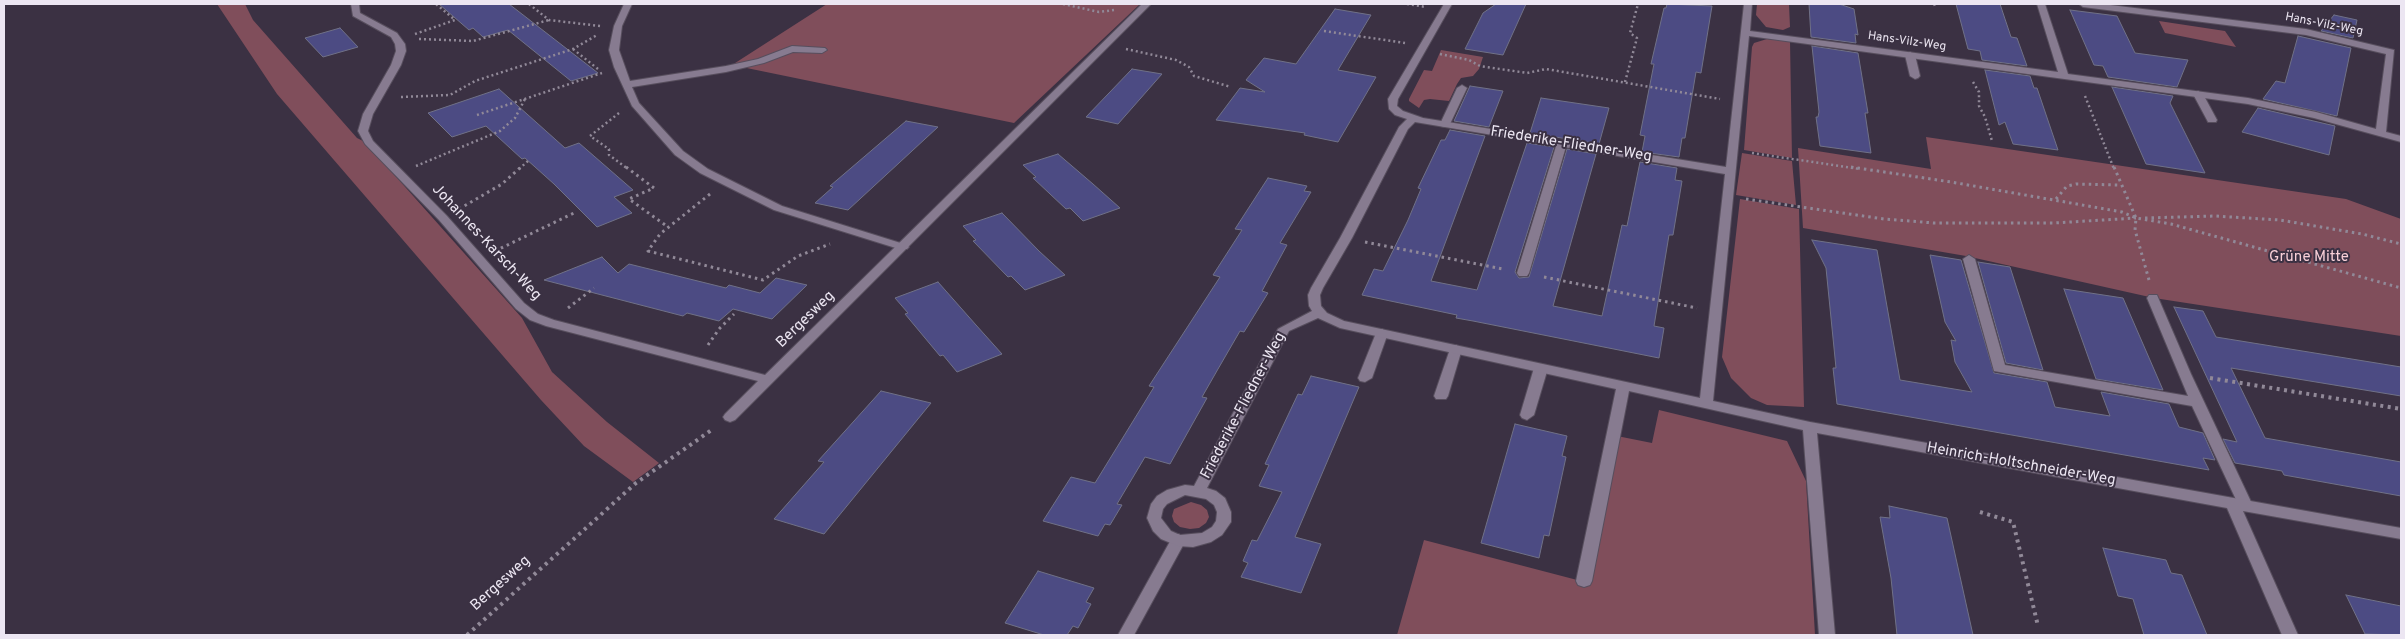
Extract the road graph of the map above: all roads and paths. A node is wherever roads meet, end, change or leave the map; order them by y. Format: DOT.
graph roads {
  1 [pos="355,4"];
  2 [pos="436,4"];
  3 [pos="528,4"];
  4 [pos="628,4"];
  5 [pos="1063,4"];
  6 [pos="1147,4"];
  7 [pos="1448,4"];
  8 [pos="1638,4"];
  9 [pos="1748,4"];
  10 [pos="2041,4"];
  11 [pos="2083,4"];
  12 [pos="1117,8"];
  13 [pos="549,20"];
  14 [pos="1324,32"];
  15 [pos="1746,33"];
  16 [pos="404,38"];
  17 [pos="1106,45"];
  18 [pos="1424,48"];
  19 [pos="572,49"];
  20 [pos="822,50"];
  21 [pos="1910,55"];
  22 [pos="1966,63"];
  23 [pos="2064,75"];
  24 [pos="1914,76"];
  25 [pos="2078,77"];
  26 [pos="1625,82"];
  27 [pos="626,85"];
  28 [pos="1232,86"];
  29 [pos="1462,88"];
  30 [pos="2198,94"];
  31 [pos="378,97"];
  32 [pos="525,100"];
  33 [pos="1738,102"];
  34 [pos="634,104"];
  35 [pos="477,115"];
  36 [pos="1413,119"];
  37 [pos="2212,120"];
  38 [pos="1445,124"];
  39 [pos="2381,132"];
  40 [pos="2401,139"];
  41 [pos="1992,141"];
  42 [pos="1562,143"];
  43 [pos="1731,150"];
  44 [pos="528,160"];
  45 [pos="1729,171"];
  46 [pos="399,172"];
  47 [pos="727,183"];
  48 [pos="2121,185"];
  49 [pos="1727,196"];
  50 [pos="2056,199"];
  51 [pos="576,212"];
  52 [pos="443,218"];
  53 [pos="2136,218"];
  54 [pos="668,227"];
  55 [pos="854,233"];
  56 [pos="2401,244"];
  57 [pos="903,247"];
  58 [pos="478,259"];
  59 [pos="1970,259"];
  60 [pos="1523,273"];
  61 [pos="594,288"];
  62 [pos="2401,288"];
  63 [pos="2153,298"];
  64 [pos="1320,312"];
  65 [pos="734,314"];
  66 [pos="550,323"];
  67 [pos="1382,333"];
  68 [pos="1456,349"];
  69 [pos="697,362"];
  70 [pos="1541,368"];
  71 [pos="2184,374"];
  72 [pos="1365,378"];
  73 [pos="766,379"];
  74 [pos="1623,386"];
  75 [pos="1441,396"];
  76 [pos="2197,402"];
  77 [pos="1706,404"];
  78 [pos="2401,410"];
  79 [pos="1527,415"];
  80 [pos="730,417"];
  81 [pos="1810,427"];
  82 [pos="1198,491"];
  83 [pos="2239,504"];
  84 [pos="1980,512"];
  85 [pos="2401,534"];
  86 [pos="1178,540"];
  87 [pos="1584,581"];
  88 [pos="2038,626"];
  89 [pos="467,635"];
  90 [pos="1126,635"];
  91 [pos="1827,635"];
  92 [pos="2290,635"];
  1 -- 16 [label="street"];
  2 -- 16 [label="path"];
  3 -- 13 [label="path"];
  4 -- 27 [label="street"];
  5 -- 12 [label="path"];
  6 -- 17 [label="street, Bergesweg"];
  7 -- 18 [label="street, Friederike-Fliedner-Weg"];
  8 -- 26 [label="path"];
  9 -- 15 [label="street"];
  10 -- 23 [label="street"];
  11 -- 39 [label="street, Hans-Vilz-Weg"];
  13 -- 16 [label="path"];
  13 -- 19 [label="path"];
  14 -- 18 [label="path"];
  15 -- 21 [label="street, Hans-Vilz-Weg"];
  15 -- 33 [label="street"];
  16 -- 31 [label="street, Johannes-Karsch-Weg"];
  17 -- 28 [label="path"];
  17 -- 57 [label="street, Bergesweg"];
  18 -- 26 [label="path"];
  18 -- 36 [label="street, Friederike-Fliedner-Weg"];
  19 -- 31 [label="path"];
  19 -- 32 [label="path"];
  20 -- 27 [label="street"];
  21 -- 22 [label="street, Hans-Vilz-Weg"];
  21 -- 24 [label="street"];
  22 -- 23 [label="street, Hans-Vilz-Weg"];
  22 -- 41 [label="path"];
  23 -- 25 [label="street, Hans-Vilz-Weg"];
  25 -- 30 [label="street, Hans-Vilz-Weg"];
  25 -- 48 [label="path"];
  26 -- 33 [label="path"];
  27 -- 34 [label="street"];
  29 -- 38 [label="street"];
  30 -- 37 [label="street"];
  30 -- 39 [label="street, Hans-Vilz-Weg"];
  31 -- 46 [label="street, Johannes-Karsch-Weg"];
  32 -- 35 [label="path"];
  32 -- 46 [label="path"];
  33 -- 43 [label="street"];
  34 -- 47 [label="street"];
  34 -- 54 [label="path"];
  36 -- 38 [label="street, Friederike-Fliedner-Weg"];
  36 -- 64 [label="street"];
  38 -- 42 [label="street, Friederike-Fliedner-Weg"];
  39 -- 40 [label="street, Hans-Vilz-Weg"];
  42 -- 45 [label="street, Friederike-Fliedner-Weg"];
  42 -- 60 [label="street"];
  43 -- 45 [label="street"];
  43 -- 50 [label="path"];
  44 -- 52 [label="path"];
  45 -- 49 [label="street"];
  46 -- 52 [label="street, Johannes-Karsch-Weg"];
  47 -- 54 [label="path"];
  47 -- 55 [label="street"];
  48 -- 50 [label="path"];
  48 -- 53 [label="path"];
  49 -- 53 [label="path"];
  49 -- 77 [label="street"];
  50 -- 53 [label="path"];
  51 -- 58 [label="path"];
  52 -- 58 [label="street, Johannes-Karsch-Weg"];
  53 -- 56 [label="path"];
  53 -- 62 [label="path"];
  53 -- 63 [label="path"];
  54 -- 55 [label="path"];
  55 -- 57 [label="street"];
  57 -- 73 [label="street, Bergesweg"];
  58 -- 66 [label="street, Johannes-Karsch-Weg"];
  59 -- 76 [label="street"];
  61 -- 66 [label="path"];
  63 -- 71 [label="street"];
  64 -- 67 [label="street"];
  64 -- 82 [label="street, Friederike-Fliedner-Weg"];
  65 -- 69 [label="path"];
  66 -- 69 [label="street, Johannes-Karsch-Weg"];
  67 -- 68 [label="street"];
  67 -- 72 [label="street"];
  68 -- 70 [label="street"];
  68 -- 75 [label="street"];
  69 -- 73 [label="street, Johannes-Karsch-Weg"];
  70 -- 74 [label="street"];
  70 -- 79 [label="street"];
  71 -- 76 [label="street"];
  71 -- 78 [label="path"];
  73 -- 80 [label="street, Bergesweg"];
  74 -- 77 [label="street"];
  74 -- 87 [label="street"];
  76 -- 83 [label="street"];
  77 -- 81 [label="street, Heinrich-Holtschneider-Weg"];
  80 -- 89 [label="path, Bergesweg"];
  81 -- 83 [label="street, Heinrich-Holtschneider-Weg"];
  81 -- 91 [label="street"];
  82 -- 86 [label="street, Friederike-Fliedner-Weg"];
  82 -- 86 [label="street, Friederike-Fliedner-Weg"];
  83 -- 85 [label="street, Heinrich-Holtschneider-Weg"];
  83 -- 92 [label="street"];
  84 -- 88 [label="path"];
  86 -- 90 [label="street"];
}
